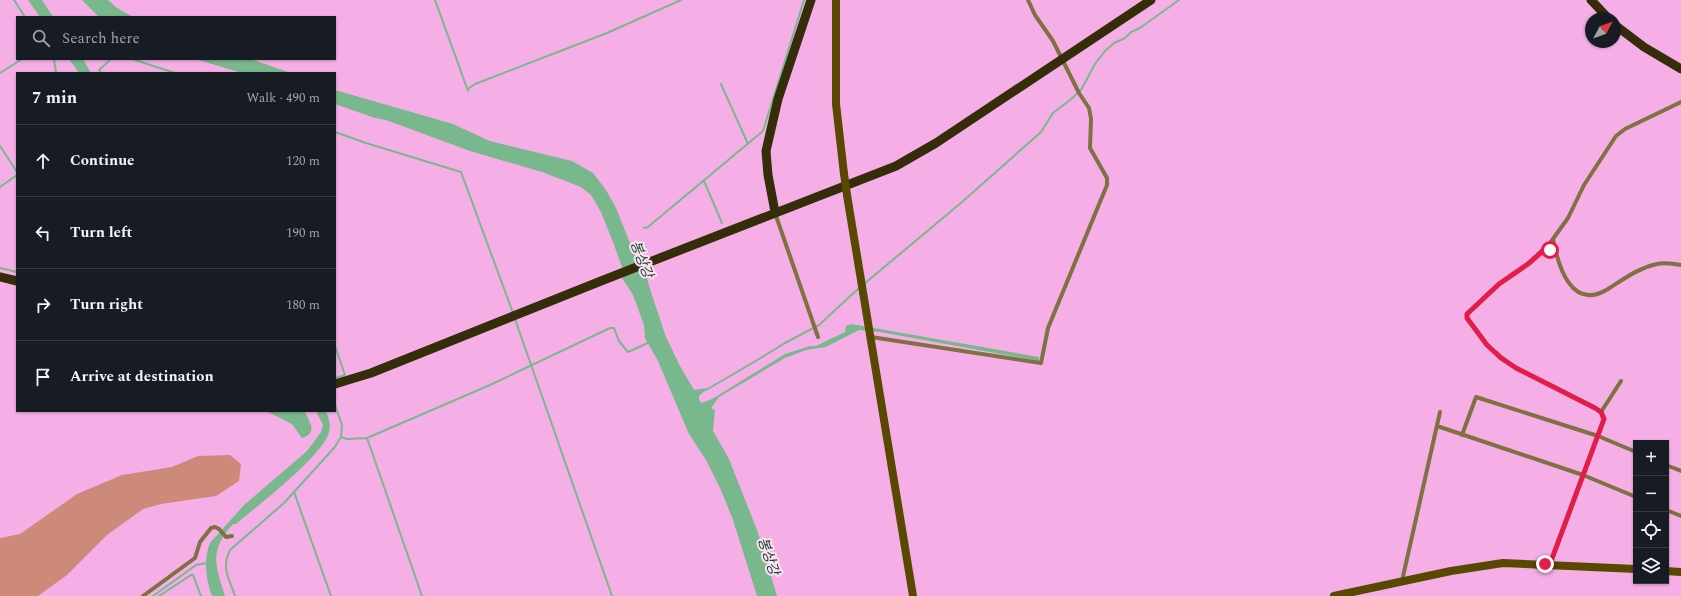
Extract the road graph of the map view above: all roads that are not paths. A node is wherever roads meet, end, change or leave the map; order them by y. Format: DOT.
graph roads {
  1 [pos="811,0"];
  2 [pos="836,0"];
  3 [pos="1028,0"];
  4 [pos="1151,0"];
  5 [pos="1591,0"];
  6 [pos="1602,12"];
  7 [pos="1621,30"];
  8 [pos="1061,58"];
  9 [pos="1681,69"];
  10 [pos="1681,102"];
  11 [pos="781,210"];
  12 [pos="1553,239"];
  13 [pos="1544,250"];
  14 [pos="1556,255"];
  15 [pos="1681,266"];
  16 [pos="0,277"];
  17 [pos="16,281"];
  18 [pos="870,335"];
  19 [pos="818,337"];
  20 [pos="1621,381"];
  21 [pos="336,384"];
  22 [pos="1440,412"];
  23 [pos="1601,412"];
  24 [pos="1437,426"];
  25 [pos="1462,435"];
  26 [pos="1598,436"];
  27 [pos="1633,451"];
  28 [pos="1669,466"];
  29 [pos="1681,471"];
  30 [pos="1583,475"];
  31 [pos="1633,496"];
  32 [pos="1669,511"];
  33 [pos="1681,516"];
  34 [pos="232,536"];
  35 [pos="1550,564"];
  36 [pos="1633,569"];
  37 [pos="1669,571"];
  38 [pos="1681,572"];
  39 [pos="1402,581"];
  40 [pos="143,596"];
  41 [pos="913,596"];
  42 [pos="1334,596"];
  1 -- 11 [label="main road"];
  2 -- 18 [label="main road, bridge"];
  3 -- 8 [label="street"];
  4 -- 8 [label="main road"];
  5 -- 6 [label="main road"];
  7 -- 9 [label="main road"];
  8 -- 11 [label="main road"];
  8 -- 18 [label="street"];
  10 -- 12 [label="street"];
  11 -- 19 [label="street"];
  11 -- 21 [label="main road"];
  12 -- 13 [label="street"];
  12 -- 14 [label="street"];
  13 -- 14 [label="street"];
  13 -- 23 [label="street"];
  14 -- 15 [label="street"];
  16 -- 17 [label="main road"];
  18 -- 41 [label="main road"];
  20 -- 23 [label="street"];
  22 -- 24 [label="street"];
  23 -- 26 [label="street"];
  24 -- 25 [label="street"];
  24 -- 39 [label="street"];
  25 -- 26 [label="street"];
  25 -- 30 [label="street"];
  26 -- 27 [label="street"];
  26 -- 30 [label="street"];
  28 -- 29 [label="street"];
  30 -- 31 [label="street"];
  30 -- 35 [label="street"];
  32 -- 33 [label="street"];
  34 -- 40 [label="street"];
  35 -- 36 [label="main road"];
  35 -- 39 [label="main road"];
  37 -- 38 [label="main road"];
  39 -- 42 [label="main road"];
}
